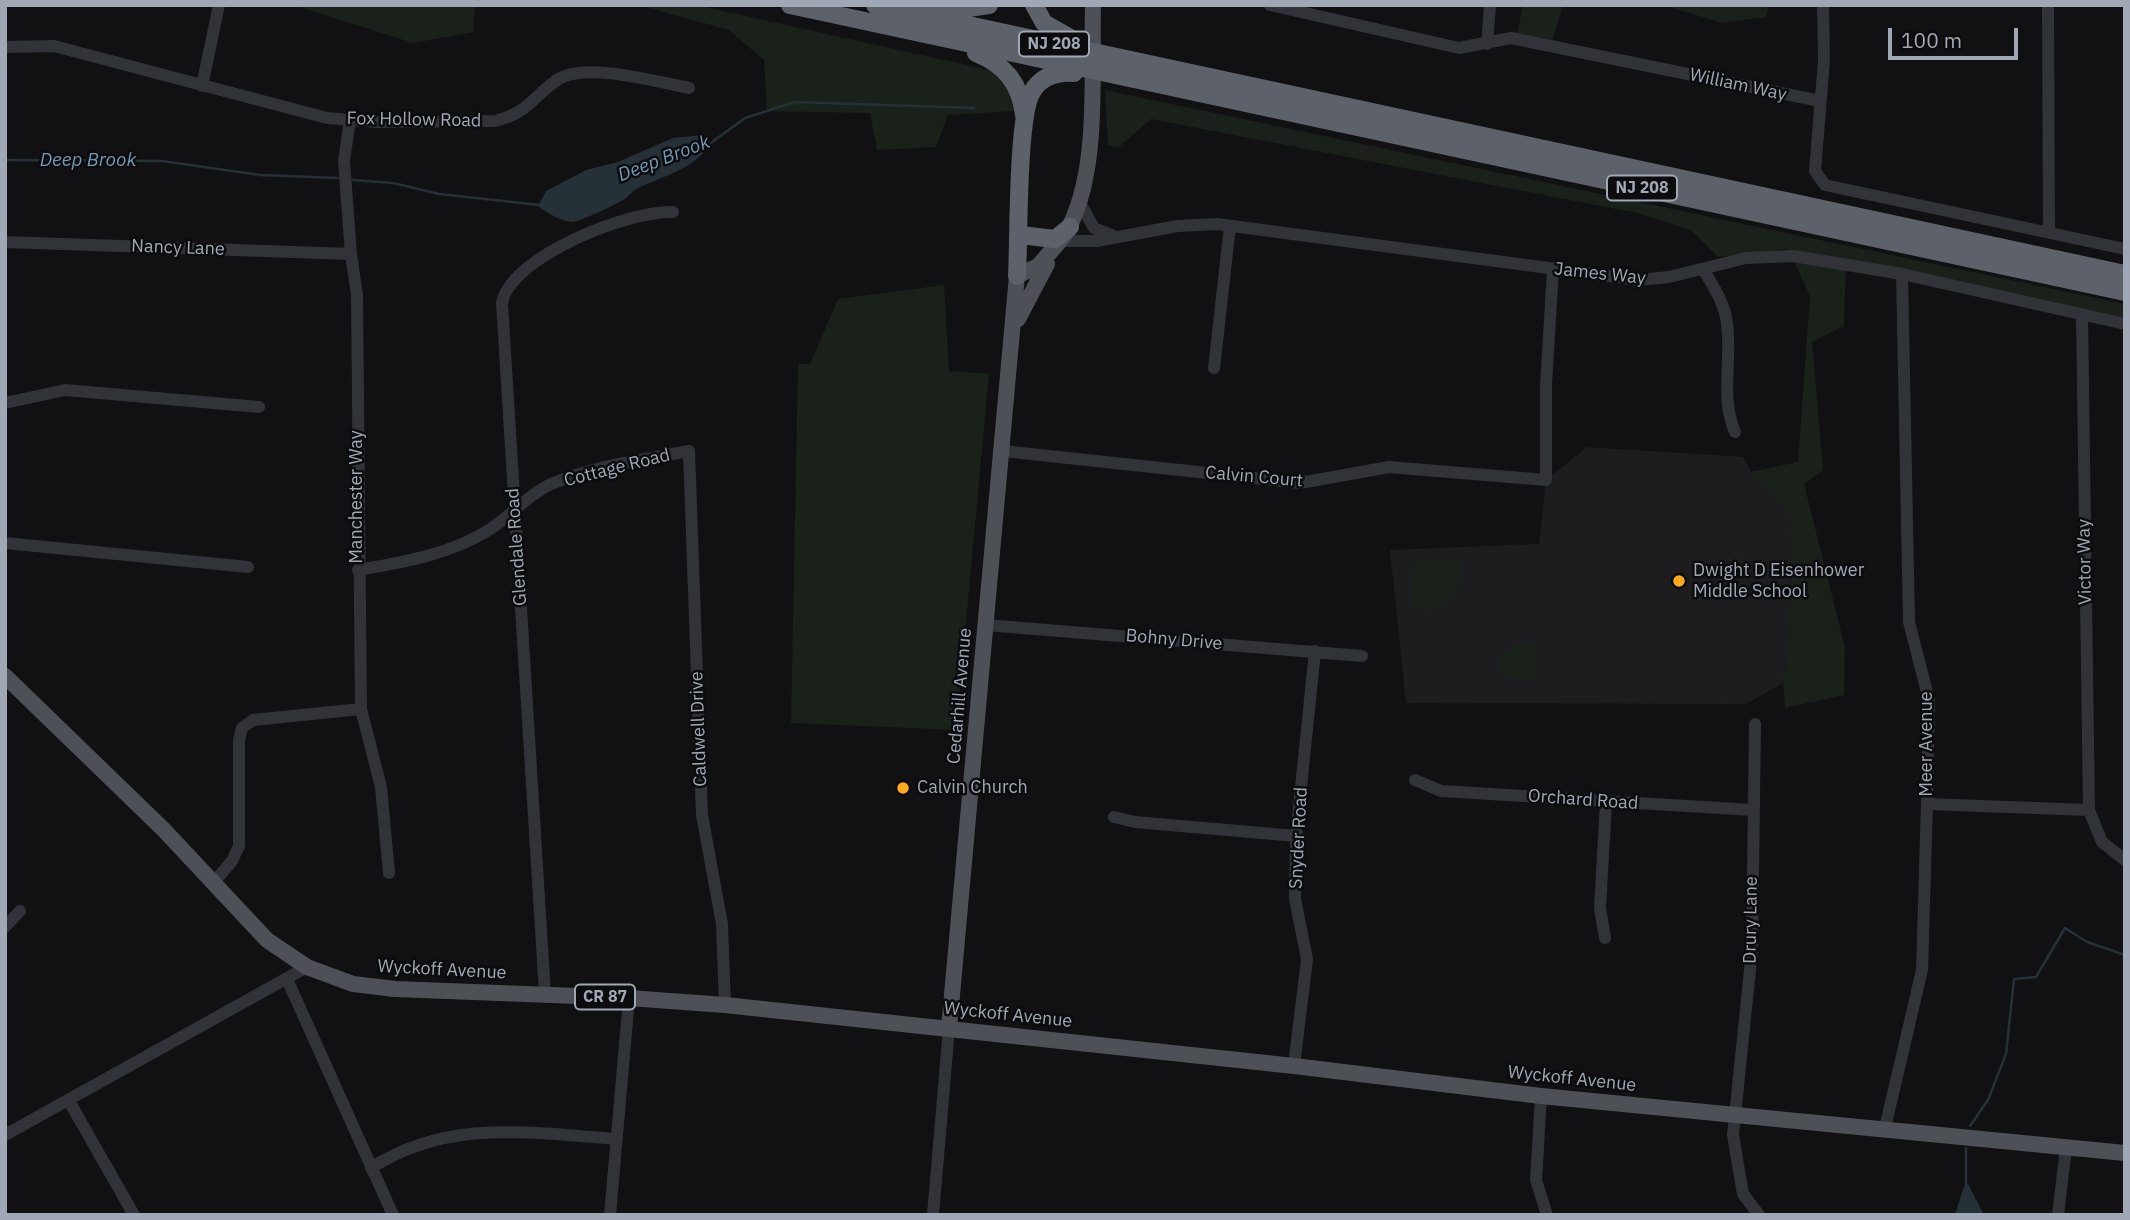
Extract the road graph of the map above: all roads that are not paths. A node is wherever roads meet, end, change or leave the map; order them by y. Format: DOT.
graph roads {
  1 [pos="219,5"];
  2 [pos="790,5"];
  3 [pos="875,5"];
  4 [pos="931,5"];
  5 [pos="989,5"];
  6 [pos="1034,5"];
  7 [pos="1093,5"];
  8 [pos="1270,5"];
  9 [pos="1490,5"];
  10 [pos="1822,5"];
  11 [pos="2048,5"];
  12 [pos="878,24"];
  13 [pos="1487,44"];
  14 [pos="5,47"];
  15 [pos="1233,82"];
  16 [pos="1159,85"];
  17 [pos="201,86"];
  18 [pos="690,88"];
  19 [pos="1821,101"];
  20 [pos="1024,118"];
  21 [pos="350,120"];
  22 [pos="1080,203"];
  23 [pos="673,212"];
  24 [pos="1230,226"];
  25 [pos="2049,233"];
  26 [pos="1065,234"];
  27 [pos="1020,235"];
  28 [pos="1112,236"];
  29 [pos="5,242"];
  30 [pos="2125,249"];
  31 [pos="351,254"];
  32 [pos="1553,269"];
  33 [pos="1703,269"];
  34 [pos="1902,274"];
  35 [pos="2125,274"];
  36 [pos="1017,276"];
  37 [pos="2125,292"];
  38 [pos="2082,314"];
  39 [pos="2125,324"];
  40 [pos="1011,348"];
  41 [pos="1214,368"];
  42 [pos="5,403"];
  43 [pos="259,407"];
  44 [pos="1735,432"];
  45 [pos="689,451"];
  46 [pos="1003,451"];
  47 [pos="515,508"];
  48 [pos="5,543"];
  49 [pos="248,567"];
  50 [pos="358,570"];
  51 [pos="986,625"];
  52 [pos="1315,651"];
  53 [pos="1362,656"];
  54 [pos="5,676"];
  55 [pos="361,709"];
  56 [pos="1755,724"];
  57 [pos="1415,780"];
  58 [pos="1606,803"];
  59 [pos="1927,804"];
  60 [pos="1753,810"];
  61 [pos="2089,810"];
  62 [pos="1114,817"];
  63 [pos="1296,836"];
  64 [pos="2125,860"];
  65 [pos="389,873"];
  66 [pos="215,883"];
  67 [pos="20,911"];
  68 [pos="5,927"];
  69 [pos="1605,938"];
  70 [pos="307,967"];
  71 [pos="287,979"];
  72 [pos="545,994"];
  73 [pos="629,998"];
  74 [pos="725,1005"];
  75 [pos="949,1028"];
  76 [pos="1294,1066"];
  77 [pos="1541,1096"];
  78 [pos="69,1101"];
  79 [pos="1734,1115"];
  80 [pos="1885,1128"];
  81 [pos="5,1135"];
  82 [pos="617,1139"];
  83 [pos="2066,1148"];
  84 [pos="2125,1153"];
  85 [pos="371,1168"];
  86 [pos="134,1215"];
  87 [pos="393,1215"];
  88 [pos="610,1215"];
  89 [pos="933,1215"];
  90 [pos="1547,1215"];
  91 [pos="1759,1215"];
  92 [pos="2058,1215"];
  1 -- 17 [label="street"];
  2 -- 12 [label="highway, NJ 208"];
  3 -- 15 [label="highway, NJ 208"];
  4 -- 5 [label="highway"];
  6 -- 15 [label="highway"];
  7 -- 22 [label="main road, Cedarhill Avenue"];
  8 -- 13 [label="street, William Way"];
  9 -- 13 [label="street"];
  10 -- 19 [label="street"];
  11 -- 25 [label="street"];
  12 -- 16 [label="highway, NJ 208"];
  12 -- 20 [label="highway"];
  13 -- 19 [label="street, William Way"];
  14 -- 17 [label="street, Fox Hollow Road"];
  15 -- 35 [label="highway, NJ 208"];
  16 -- 20 [label="highway"];
  16 -- 37 [label="highway, NJ 208"];
  17 -- 21 [label="street, Fox Hollow Road"];
  18 -- 21 [label="street, Fox Hollow Road"];
  19 -- 25 [label="street"];
  20 -- 27 [label="highway"];
  21 -- 31 [label="street, Manchester Way"];
  22 -- 26 [label="main road, Cedarhill Avenue"];
  22 -- 28 [label="street"];
  23 -- 47 [label="street, Glendale Road"];
  24 -- 28 [label="street, James Way"];
  24 -- 32 [label="street, James Way"];
  24 -- 41 [label="street"];
  25 -- 30 [label="street"];
  26 -- 27 [label="highway"];
  26 -- 28 [label="street, James Way"];
  26 -- 36 [label="main road, Cedarhill Avenue"];
  26 -- 40 [label="main road, Cedarhill Avenue"];
  27 -- 36 [label="highway"];
  29 -- 31 [label="street, Nancy Lane"];
  31 -- 50 [label="street, Manchester Way"];
  32 -- 33 [label="street, James Way"];
  32 -- 46 [label="street, Calvin Court"];
  33 -- 34 [label="street, James Way"];
  33 -- 44 [label="street"];
  34 -- 38 [label="street, James Way"];
  34 -- 59 [label="street, Meer Avenue"];
  36 -- 40 [label="main road, Cedarhill Avenue"];
  38 -- 39 [label="street, James Way"];
  38 -- 61 [label="street, Victor Way"];
  40 -- 46 [label="main road, Cedarhill Avenue"];
  42 -- 43 [label="street"];
  45 -- 47 [label="street, Cottage Road"];
  45 -- 74 [label="street, Caldwell Drive"];
  46 -- 51 [label="main road, Cedarhill Avenue"];
  47 -- 50 [label="street, Cottage Road"];
  47 -- 72 [label="street, Glendale Road"];
  48 -- 49 [label="street"];
  50 -- 55 [label="street, Manchester Way"];
  51 -- 52 [label="street, Bohny Drive"];
  51 -- 75 [label="main road, Cedarhill Avenue"];
  52 -- 53 [label="street, Bohny Drive"];
  52 -- 63 [label="street, Snyder Road"];
  54 -- 66 [label="main road, Wyckoff Avenue / CR 87"];
  55 -- 65 [label="street, Manchester Way"];
  55 -- 66 [label="street"];
  56 -- 60 [label="street, Drury Lane"];
  57 -- 58 [label="street, Orchard Road"];
  58 -- 60 [label="street, Orchard Road"];
  58 -- 69 [label="street"];
  59 -- 61 [label="street"];
  59 -- 80 [label="street, Meer Avenue"];
  60 -- 79 [label="street, Drury Lane"];
  61 -- 64 [label="street"];
  62 -- 63 [label="street"];
  63 -- 76 [label="street, Snyder Road"];
  66 -- 70 [label="main road, Wyckoff Avenue / CR 87"];
  67 -- 68 [label="street"];
  70 -- 71 [label="street"];
  70 -- 72 [label="main road, Wyckoff Avenue / CR 87"];
  71 -- 78 [label="street"];
  71 -- 85 [label="street"];
  72 -- 73 [label="main road, Wyckoff Avenue / CR 87"];
  73 -- 74 [label="main road, Wyckoff Avenue / CR 87"];
  73 -- 82 [label="street"];
  74 -- 75 [label="main road, Wyckoff Avenue / CR 87"];
  75 -- 76 [label="main road, Wyckoff Avenue / CR 87"];
  75 -- 89 [label="street, Cedarhill Avenue"];
  76 -- 77 [label="main road, Wyckoff Avenue / CR 87"];
  77 -- 79 [label="main road, Wyckoff Avenue / CR 87"];
  77 -- 90 [label="street"];
  78 -- 81 [label="street"];
  78 -- 86 [label="street"];
  79 -- 80 [label="main road, Wyckoff Avenue / CR 87"];
  79 -- 91 [label="street, Drury Lane"];
  80 -- 83 [label="main road, Wyckoff Avenue / CR 87"];
  82 -- 85 [label="street"];
  82 -- 88 [label="street"];
  83 -- 84 [label="main road, Wyckoff Avenue / CR 87"];
  83 -- 92 [label="street"];
  85 -- 87 [label="street"];
}
